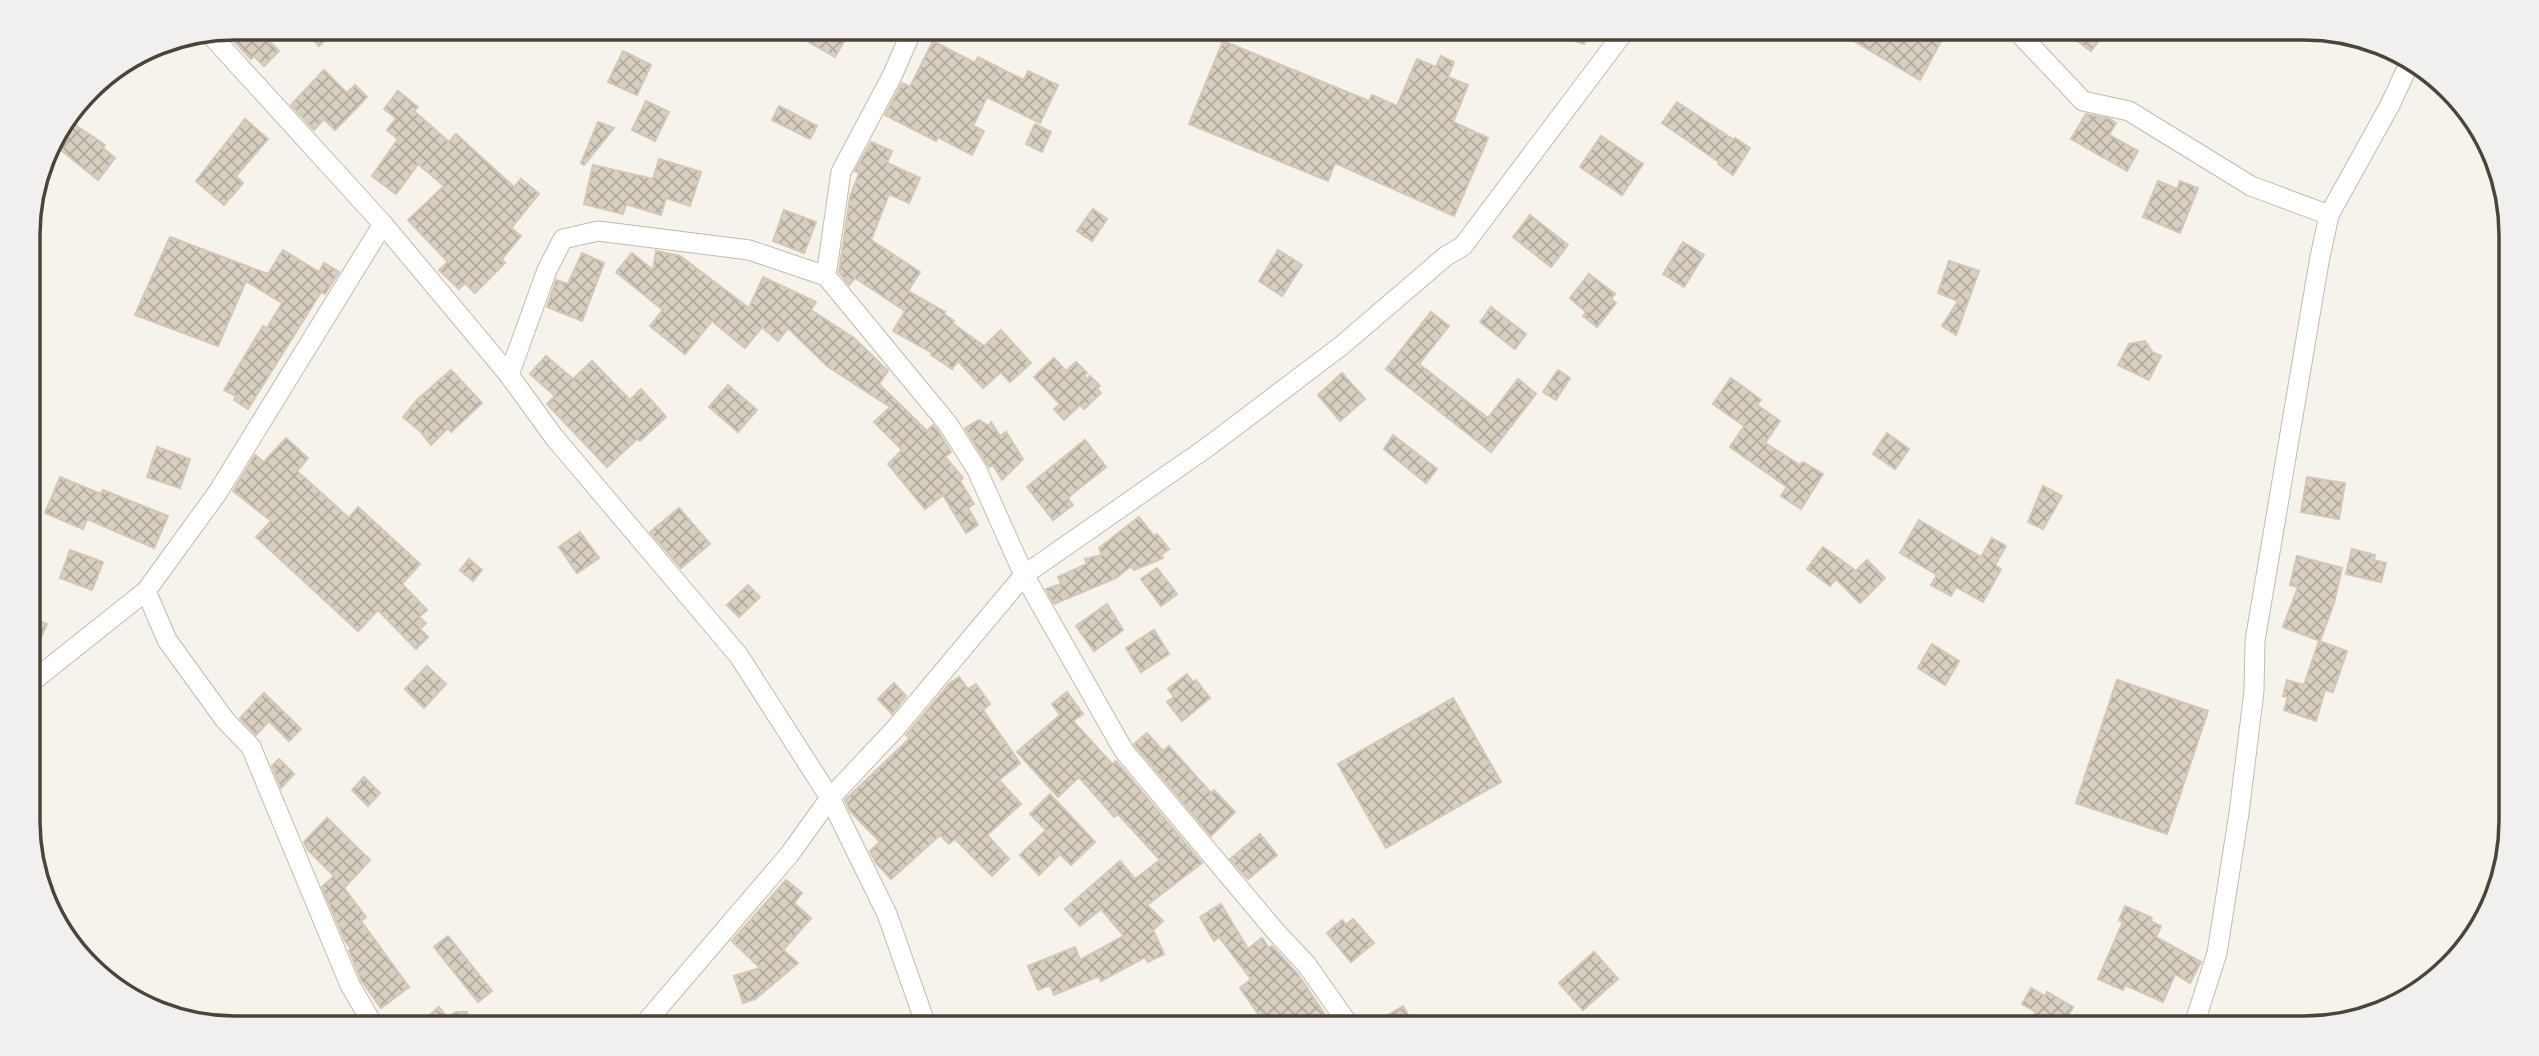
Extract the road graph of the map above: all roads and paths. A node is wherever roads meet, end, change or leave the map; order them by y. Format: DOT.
graph roads {
  1 [pos="908,40"];
  2 [pos="1618,40"];
  3 [pos="2025,40"];
  4 [pos="217,41"];
  5 [pos="2406,70"];
  6 [pos="2329,215"];
  7 [pos="383,224"];
  8 [pos="826,276"];
  9 [pos="509,375"];
  10 [pos="1024,575"];
  11 [pos="146,591"];
  12 [pos="40,675"];
  13 [pos="830,797"];
  14 [pos="1343,1015"];
  15 [pos="2197,1015"];
  16 [pos="367,1016"];
  17 [pos="651,1016"];
  18 [pos="923,1016"];
  1 -- 8 [label="street"];
  2 -- 10 [label="street"];
  3 -- 6 [label="street"];
  4 -- 7 [label="street"];
  5 -- 6 [label="street"];
  6 -- 15 [label="street"];
  7 -- 9 [label="street"];
  7 -- 11 [label="street"];
  8 -- 9 [label="street"];
  8 -- 10 [label="street"];
  9 -- 13 [label="street"];
  10 -- 13 [label="street"];
  10 -- 14 [label="street"];
  11 -- 12 [label="street"];
  11 -- 16 [label="street"];
  13 -- 17 [label="street"];
  13 -- 18 [label="street"];
}
